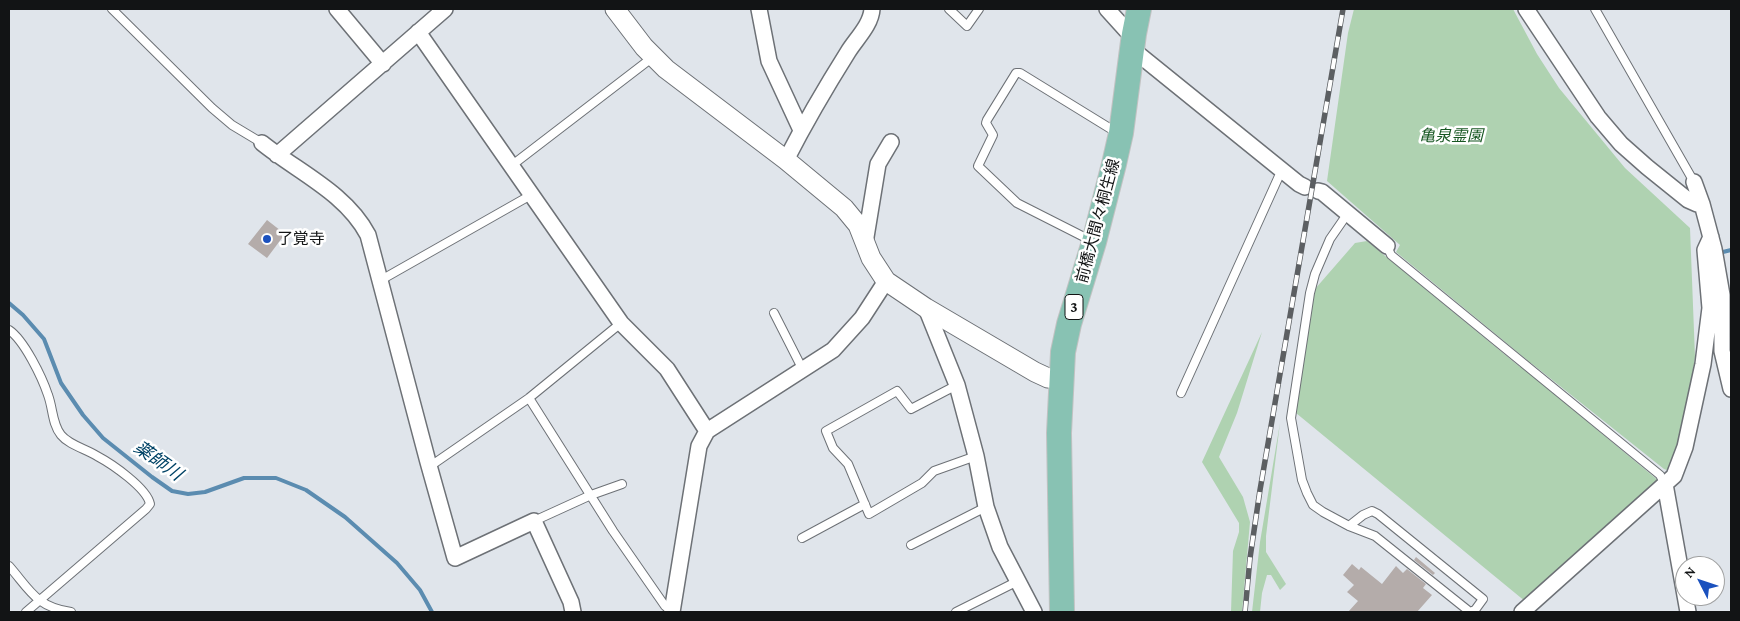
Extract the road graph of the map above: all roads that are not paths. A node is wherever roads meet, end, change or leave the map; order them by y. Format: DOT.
graph roads {
  1 [pos="112,9"];
  2 [pos="336,9"];
  3 [pos="445,9"];
  4 [pos="615,9"];
  5 [pos="759,9"];
  6 [pos="872,9"];
  7 [pos="949,9"];
  8 [pos="979,9"];
  9 [pos="1107,9"];
  10 [pos="1139,9"];
  11 [pos="1526,9"];
  12 [pos="1595,9"];
  13 [pos="418,32"];
  14 [pos="1133,41"];
  15 [pos="653,57"];
  16 [pos="384,64"];
  17 [pos="801,130"];
  18 [pos="1121,133"];
  19 [pos="891,142"];
  20 [pos="262,144"];
  21 [pos="277,155"];
  22 [pos="786,160"];
  23 [pos="511,166"];
  24 [pos="1283,171"];
  25 [pos="1694,182"];
  26 [pos="531,195"];
  27 [pos="1702,204"];
  28 [pos="1348,213"];
  29 [pos="1711,237"];
  30 [pos="1094,242"];
  31 [pos="865,243"];
  32 [pos="1387,246"];
  33 [pos="381,280"];
  34 [pos="886,281"];
  35 [pos="926,308"];
  36 [pos="774,313"];
  37 [pos="621,323"];
  38 [pos="9,330"];
  39 [pos="803,370"];
  40 [pos="1061,379"];
  41 [pos="957,385"];
  42 [pos="1731,389"];
  43 [pos="1181,393"];
  44 [pos="530,398"];
  45 [pos="707,431"];
  46 [pos="976,456"];
  47 [pos="429,467"];
  48 [pos="622,484"];
  49 [pos="1665,484"];
  50 [pos="591,496"];
  51 [pos="865,504"];
  52 [pos="986,507"];
  53 [pos="534,521"];
  54 [pos="1349,526"];
  55 [pos="802,538"];
  56 [pos="911,545"];
  57 [pos="9,566"];
  58 [pos="1018,581"];
  59 [pos="39,601"];
  60 [pos="26,612"];
  61 [pos="71,612"];
  62 [pos="573,612"];
  63 [pos="672,612"];
  64 [pos="956,612"];
  65 [pos="1034,612"];
  66 [pos="1062,612"];
  67 [pos="1522,612"];
  68 [pos="1688,612"];
  1 -- 20 [label="lane"];
  2 -- 16 [label="street"];
  3 -- 13 [label="street"];
  4 -- 15 [label="street"];
  5 -- 17 [label="street"];
  6 -- 17 [label="street"];
  7 -- 8 [label="lane"];
  9 -- 14 [label="street"];
  10 -- 14 [label="main road, 前橋大間々桐生線 / 3"];
  11 -- 27 [label="street"];
  12 -- 25 [label="lane"];
  13 -- 16 [label="street"];
  13 -- 23 [label="street"];
  14 -- 18 [label="main road, 前橋大間々桐生線 / 3"];
  14 -- 24 [label="street"];
  15 -- 22 [label="street"];
  15 -- 23 [label="lane"];
  16 -- 21 [label="street"];
  17 -- 22 [label="street"];
  18 -- 30 [label="main road, 前橋大間々桐生線 / 3"];
  18 -- 30 [label="lane"];
  19 -- 31 [label="street"];
  20 -- 21 [label="street"];
  21 -- 33 [label="street"];
  22 -- 31 [label="street"];
  23 -- 26 [label="street"];
  24 -- 28 [label="street"];
  24 -- 43 [label="lane"];
  25 -- 27 [label="street"];
  26 -- 33 [label="lane"];
  26 -- 37 [label="street"];
  27 -- 29 [label="street"];
  28 -- 32 [label="street"];
  28 -- 54 [label="lane"];
  29 -- 42 [label="street"];
  29 -- 49 [label="street"];
  30 -- 40 [label="main road, 前橋大間々桐生線 / 3"];
  31 -- 34 [label="street"];
  32 -- 49 [label="lane"];
  33 -- 47 [label="street"];
  34 -- 35 [label="street"];
  34 -- 39 [label="street"];
  35 -- 40 [label="street"];
  35 -- 41 [label="street"];
  36 -- 39 [label="lane"];
  37 -- 44 [label="lane"];
  37 -- 45 [label="street"];
  38 -- 59 [label="lane"];
  39 -- 45 [label="street"];
  40 -- 66 [label="main road, 前橋大間々桐生線 / 3"];
  41 -- 46 [label="street"];
  41 -- 51 [label="lane"];
  44 -- 47 [label="lane"];
  44 -- 50 [label="lane"];
  45 -- 63 [label="street"];
  46 -- 51 [label="lane"];
  46 -- 52 [label="street"];
  47 -- 53 [label="street"];
  48 -- 50 [label="lane"];
  49 -- 67 [label="street"];
  49 -- 68 [label="street"];
  50 -- 53 [label="lane"];
  50 -- 63 [label="lane"];
  51 -- 55 [label="lane"];
  52 -- 56 [label="lane"];
  52 -- 58 [label="street"];
  53 -- 62 [label="street"];
  54 -- 54 [label="lane"];
  57 -- 59 [label="lane"];
  58 -- 64 [label="lane"];
  58 -- 65 [label="street"];
  59 -- 60 [label="lane"];
  59 -- 61 [label="lane"];
}
